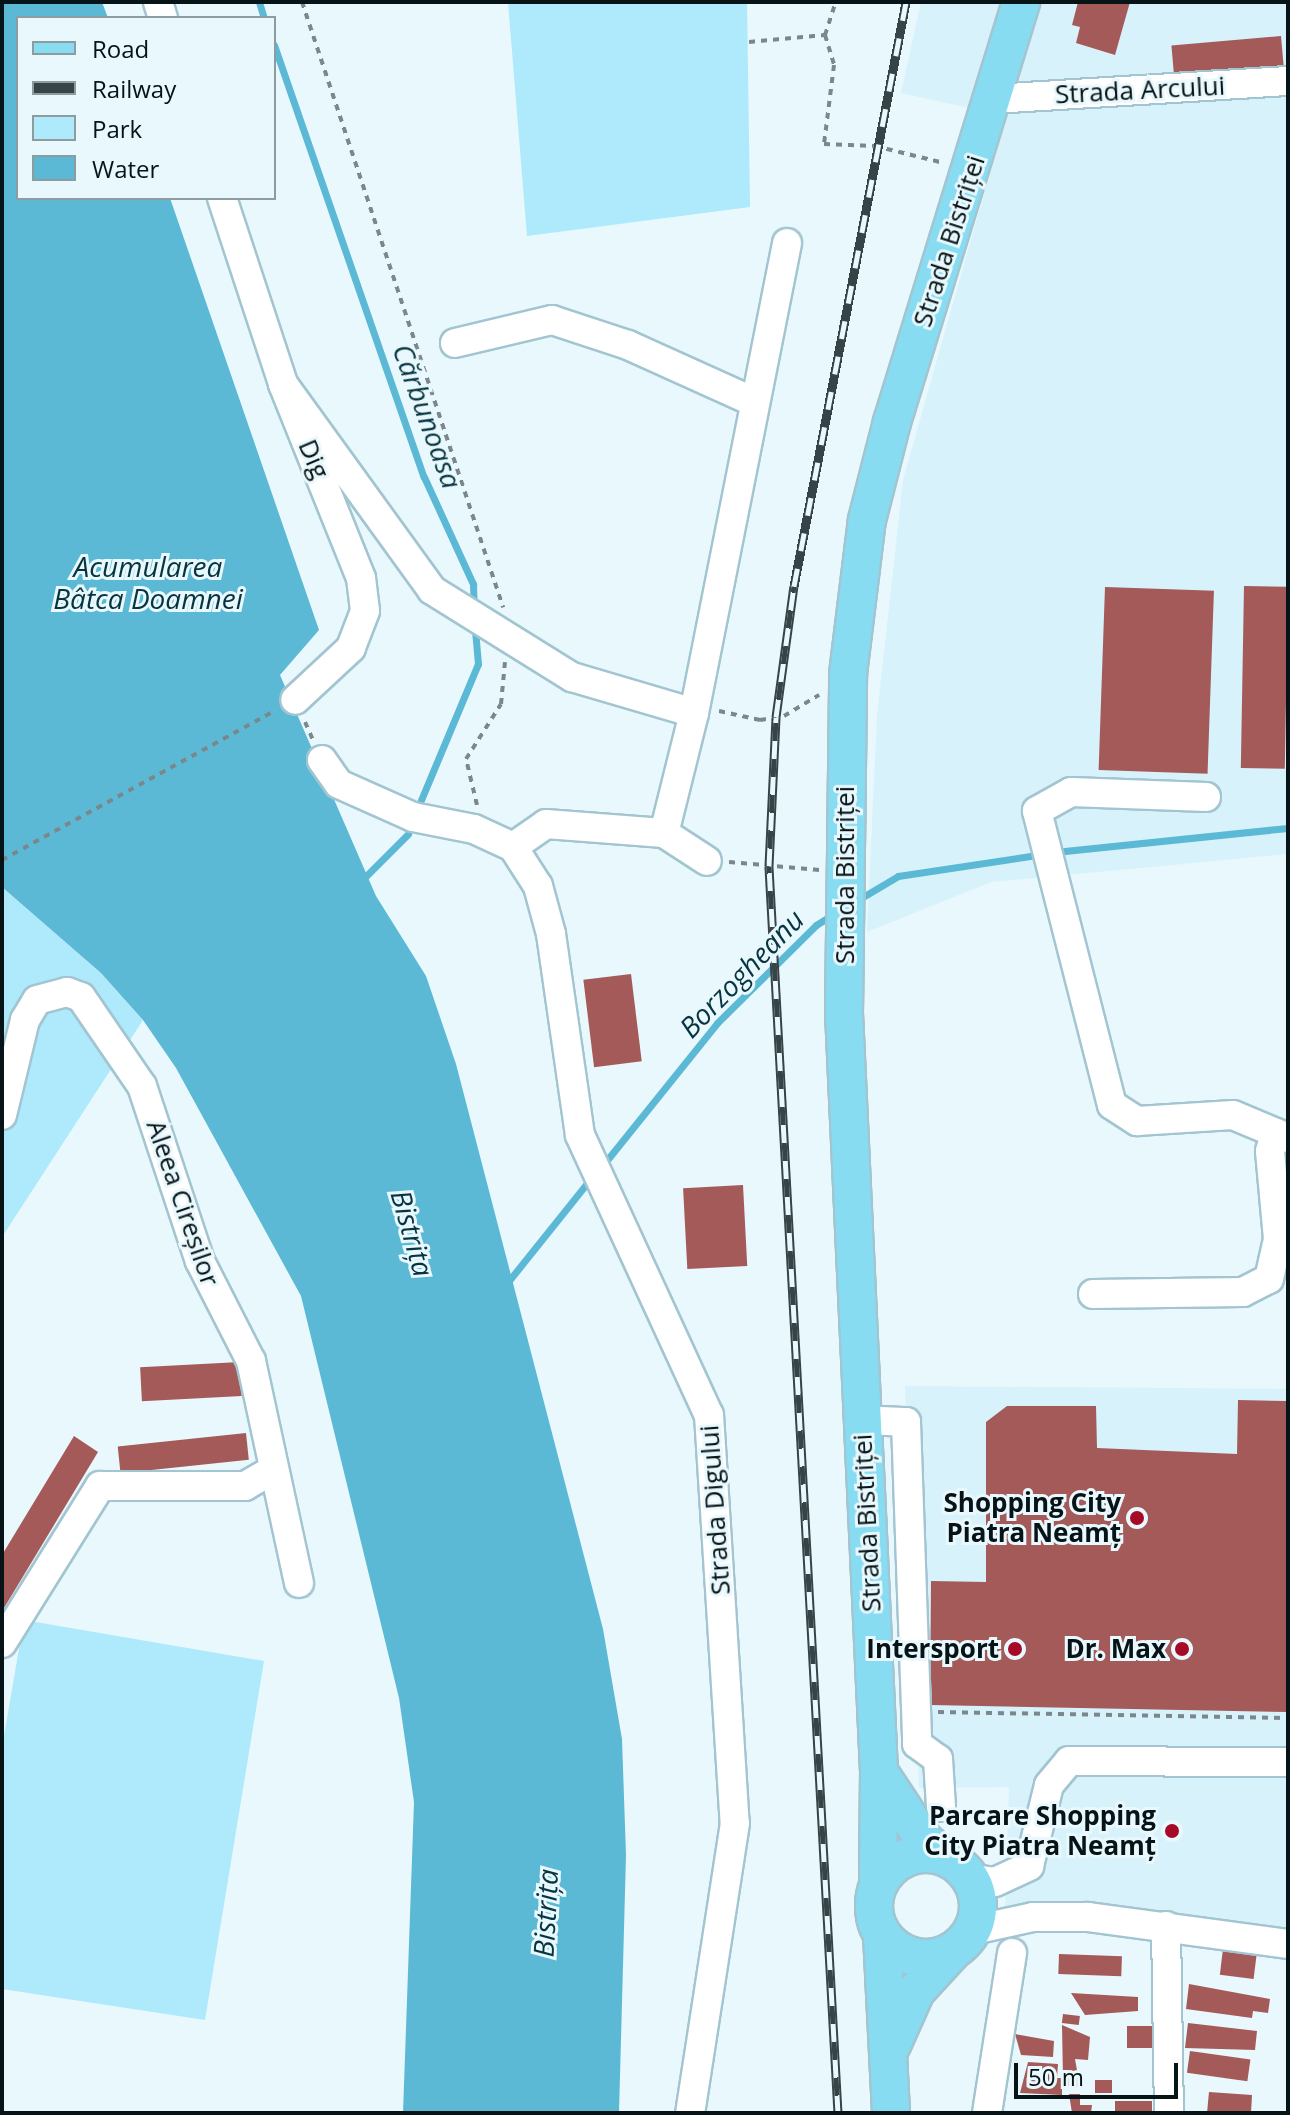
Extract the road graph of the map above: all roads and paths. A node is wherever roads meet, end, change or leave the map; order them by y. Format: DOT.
graph roads {
  1 [pos="302,2"];
  2 [pos="836,2"];
  3 [pos="1021,2"];
  4 [pos="825,35"];
  5 [pos="749,42"];
  6 [pos="1288,81"];
  7 [pos="993,99"];
  8 [pos="972,170"];
  9 [pos="223,200"];
  10 [pos="787,243"];
  11 [pos="455,343"];
  12 [pos="283,384"];
  13 [pos="752,401"];
  14 [pos="510,643"];
  15 [pos="848,685"];
  16 [pos="295,700"];
  17 [pos="694,713"];
  18 [pos="322,760"];
  19 [pos="1206,797"];
  20 [pos="479,831"];
  21 [pos="664,833"];
  22 [pos="513,847"];
  23 [pos="2,860"];
  24 [pos="707,861"];
  25 [pos="845,871"];
  26 [pos="2,1115"];
  27 [pos="1282,1136"];
  28 [pos="1282,1272"];
  29 [pos="1093,1294"];
  30 [pos="862,1420"];
  31 [pos="271,1471"];
  32 [pos="299,1583"];
  33 [pos="2,1643"];
  34 [pos="917,1711"];
  35 [pos="1288,1718"];
  36 [pos="1288,1762"];
  37 [pos="879,1772"];
  38 [pos="941,1807"];
  39 [pos="941,1855"];
  40 [pos="972,1879"];
  41 [pos="878,1885"];
  42 [pos="1166,1926"];
  43 [pos="882,1935"];
  44 [pos="962,1942"];
  45 [pos="1288,1944"];
  46 [pos="1012,1953"];
  47 [pos="890,2050"];
  48 [pos="690,2113"];
  49 [pos="891,2113"];
  50 [pos="987,2113"];
  51 [pos="1169,2113"];
  1 -- 14 [label="path"];
  2 -- 4 [label="path"];
  3 -- 7 [label="main road, Strada Bistriței"];
  4 -- 5 [label="path"];
  4 -- 8 [label="path"];
  6 -- 7 [label="street, Strada Arcului"];
  7 -- 8 [label="main road, Strada Bistriței"];
  8 -- 15 [label="main road, Strada Bistriței"];
  9 -- 12 [label="street, Dig"];
  10 -- 13 [label="street"];
  11 -- 13 [label="street"];
  12 -- 14 [label="street"];
  12 -- 16 [label="street, Dig"];
  13 -- 17 [label="street"];
  14 -- 17 [label="street"];
  14 -- 20 [label="path"];
  15 -- 17 [label="path"];
  15 -- 25 [label="main road, Strada Bistriței"];
  16 -- 18 [label="path"];
  16 -- 23 [label="path"];
  17 -- 21 [label="street"];
  18 -- 20 [label="street"];
  19 -- 27 [label="street"];
  20 -- 22 [label="street"];
  21 -- 22 [label="street"];
  21 -- 24 [label="street"];
  22 -- 48 [label="street, Strada Digului"];
  24 -- 25 [label="path"];
  25 -- 30 [label="main road, Strada Bistriței"];
  26 -- 31 [label="street, Aleea Cireșilor"];
  27 -- 28 [label="street"];
  28 -- 29 [label="street"];
  30 -- 34 [label="street"];
  30 -- 37 [label="main road, Strada Bistriței"];
  31 -- 32 [label="street, Aleea Cireșilor"];
  31 -- 33 [label="street"];
  34 -- 35 [label="path"];
  34 -- 38 [label="street"];
  36 -- 40 [label="street"];
  37 -- 39 [label="main road"];
  37 -- 41 [label="main road, Strada Bistriței"];
  39 -- 40 [label="main road"];
  39 -- 41 [label="main road"];
  40 -- 44 [label="main road"];
  41 -- 43 [label="main road"];
  42 -- 44 [label="street"];
  42 -- 45 [label="street"];
  42 -- 51 [label="street"];
  43 -- 44 [label="main road"];
  43 -- 47 [label="main road"];
  44 -- 47 [label="main road"];
  46 -- 50 [label="street"];
  47 -- 49 [label="main road"];
}
